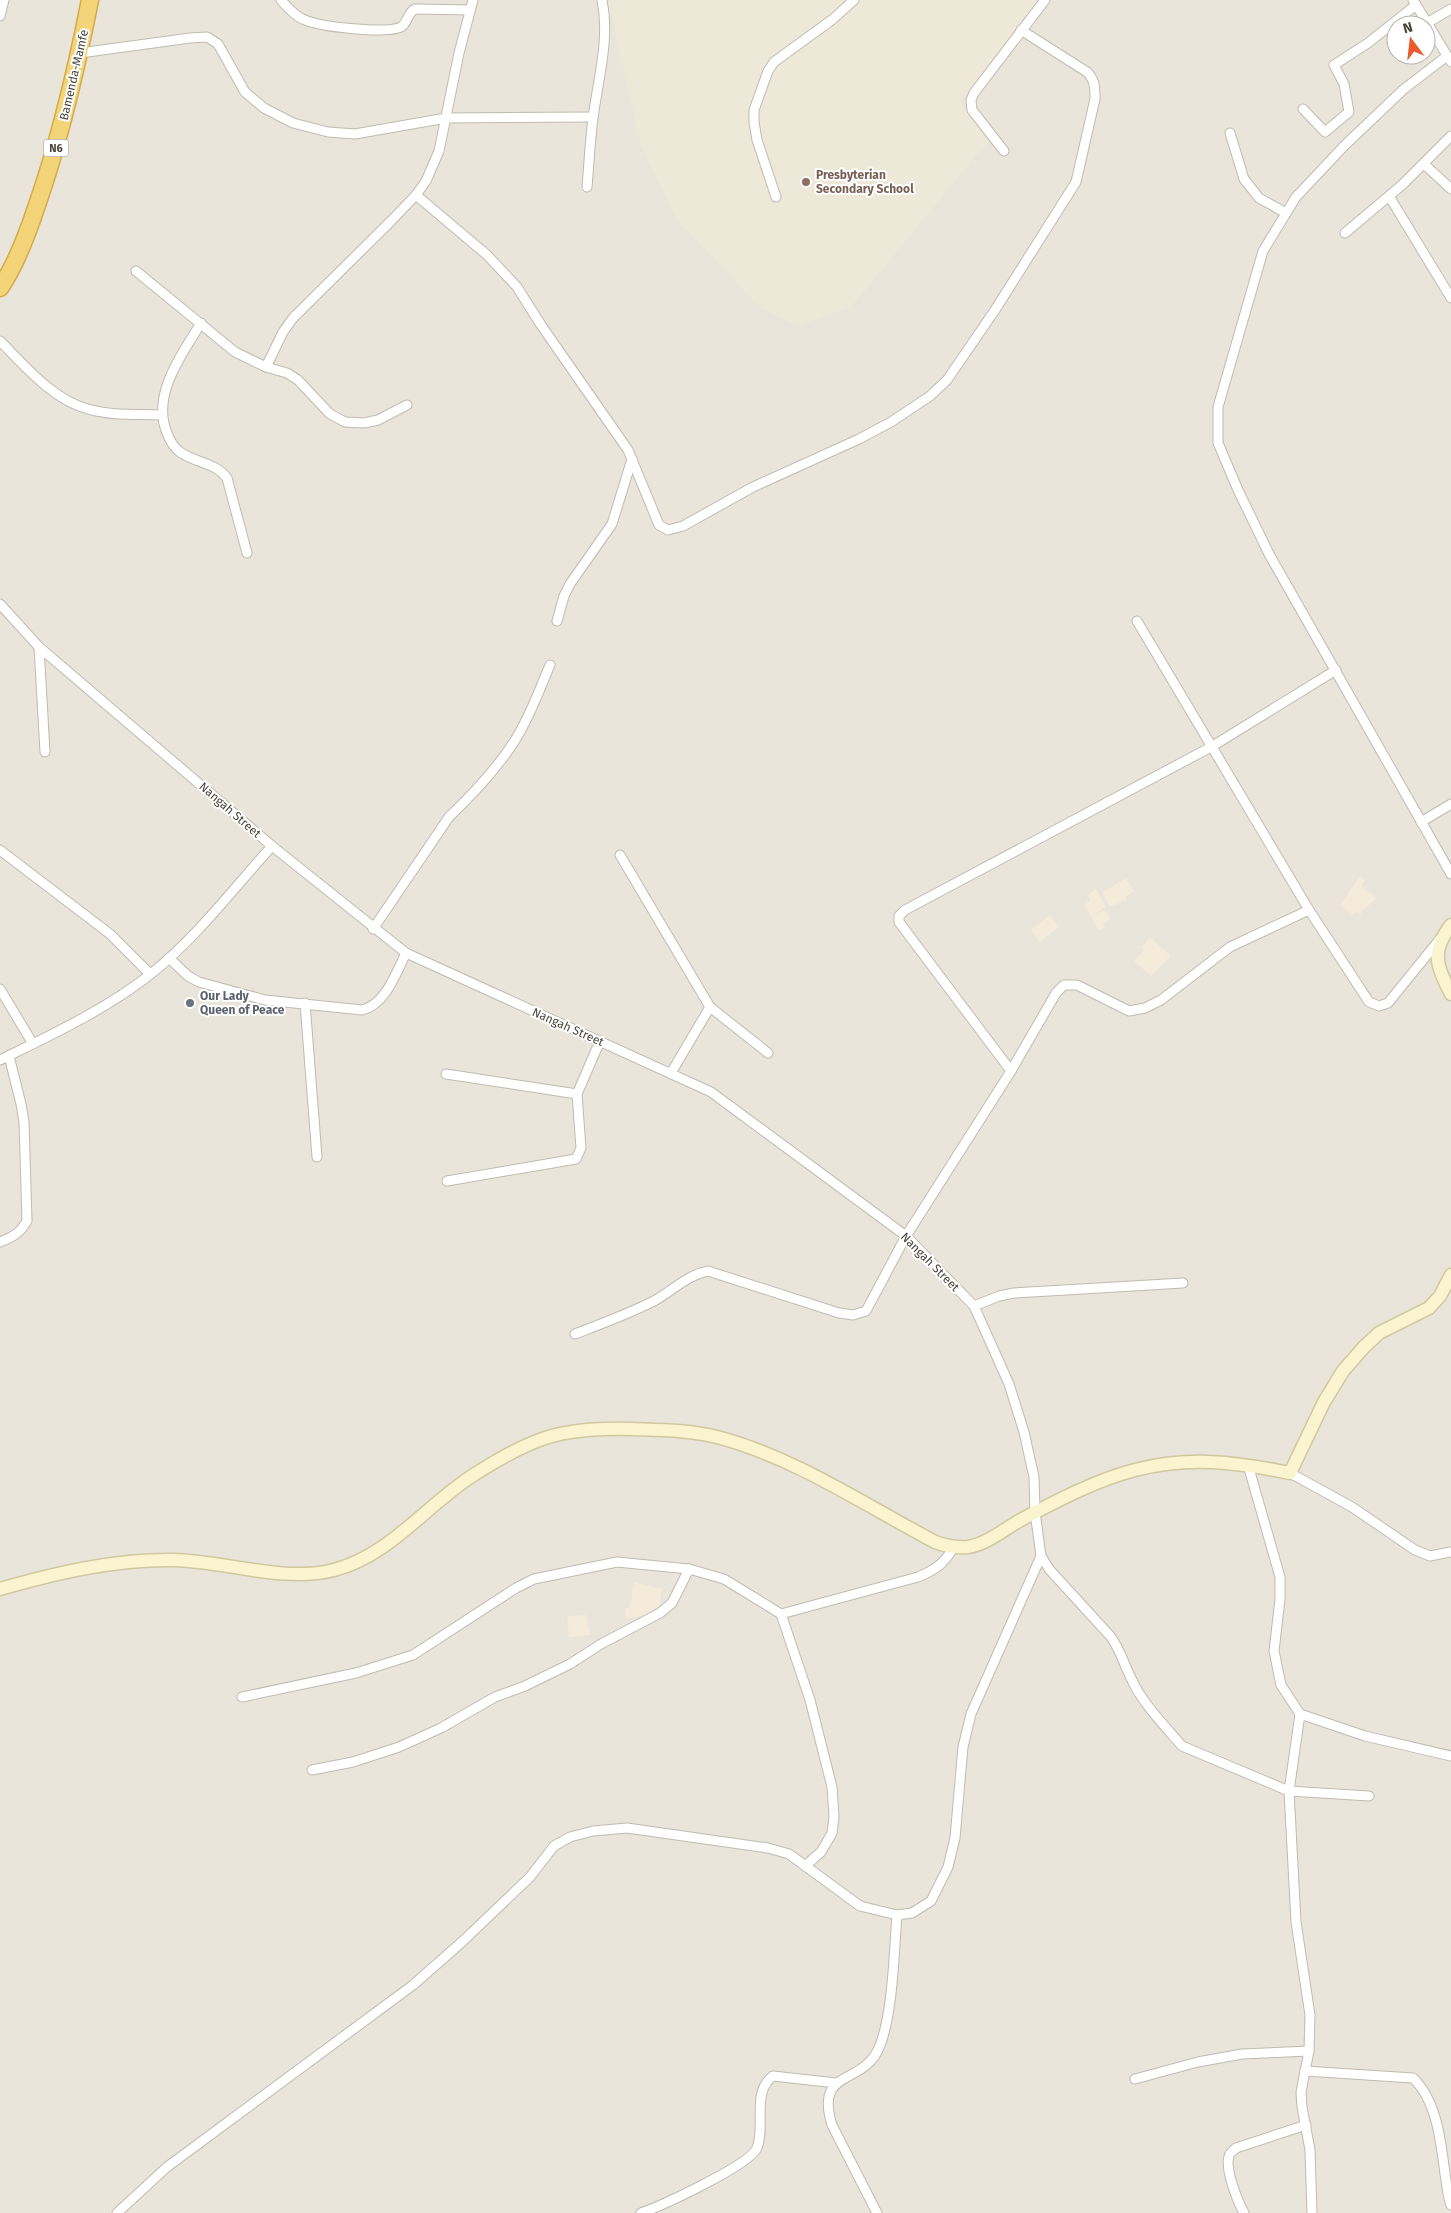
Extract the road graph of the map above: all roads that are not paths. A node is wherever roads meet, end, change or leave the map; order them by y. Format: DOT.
graph roads {
  1 [pos="4,0"];
  2 [pos="90,0"];
  3 [pos="282,0"];
  4 [pos="474,0"];
  5 [pos="602,0"];
  6 [pos="854,0"];
  7 [pos="1045,0"];
  8 [pos="1414,3"];
  9 [pos="1451,9"];
  10 [pos="470,10"];
  11 [pos="1422,15"];
  12 [pos="0,16"];
  13 [pos="1436,18"];
  14 [pos="1021,30"];
  15 [pos="1436,38"];
  16 [pos="80,53"];
  17 [pos="1449,59"];
  18 [pos="1303,109"];
  19 [pos="593,117"];
  20 [pos="446,118"];
  21 [pos="1230,133"];
  22 [pos="1451,136"];
  23 [pos="1004,151"];
  24 [pos="1424,164"];
  25 [pos="587,187"];
  26 [pos="1451,189"];
  27 [pos="416,196"];
  28 [pos="1389,196"];
  29 [pos="776,197"];
  30 [pos="1286,213"];
  31 [pos="1345,233"];
  32 [pos="136,271"];
  33 [pos="0,288"];
  34 [pos="1451,298"];
  35 [pos="201,323"];
  36 [pos="0,341"];
  37 [pos="266,367"];
  38 [pos="407,405"];
  39 [pos="162,415"];
  40 [pos="632,459"];
  41 [pos="247,553"];
  42 [pos="1,606"];
  43 [pos="557,621"];
  44 [pos="1137,621"];
  45 [pos="39,647"];
  46 [pos="550,665"];
  47 [pos="1336,670"];
  48 [pos="1211,747"];
  49 [pos="45,752"];
  50 [pos="1451,804"];
  51 [pos="1421,822"];
  52 [pos="272,846"];
  53 [pos="0,850"];
  54 [pos="620,855"];
  55 [pos="1451,874"];
  56 [pos="1309,910"];
  57 [pos="1451,926"];
  58 [pos="373,928"];
  59 [pos="1440,939"];
  60 [pos="406,953"];
  61 [pos="169,958"];
  62 [pos="150,974"];
  63 [pos="0,989"];
  64 [pos="1451,994"];
  65 [pos="305,1003"];
  66 [pos="710,1006"];
  67 [pos="600,1041"];
  68 [pos="33,1044"];
  69 [pos="768,1053"];
  70 [pos="4,1058"];
  71 [pos="1011,1071"];
  72 [pos="671,1073"];
  73 [pos="446,1074"];
  74 [pos="577,1094"];
  75 [pos="318,1157"];
  76 [pos="447,1181"];
  77 [pos="906,1236"];
  78 [pos="0,1242"];
  79 [pos="1451,1275"];
  80 [pos="1183,1283"];
  81 [pos="974,1306"];
  82 [pos="575,1334"];
  83 [pos="1248,1465"];
  84 [pos="1290,1472"];
  85 [pos="1035,1512"];
  86 [pos="953,1548"];
  87 [pos="1451,1552"];
  88 [pos="1041,1556"];
  89 [pos="689,1569"];
  90 [pos="0,1589"];
  91 [pos="781,1614"];
  92 [pos="242,1697"];
  93 [pos="1300,1714"];
  94 [pos="1451,1756"];
  95 [pos="312,1770"];
  96 [pos="1289,1791"];
  97 [pos="1369,1796"];
  98 [pos="805,1866"];
  99 [pos="897,1915"];
  100 [pos="1309,2051"];
  101 [pos="1305,2071"];
  102 [pos="1134,2079"];
  103 [pos="836,2083"];
  104 [pos="1306,2125"];
  105 [pos="1451,2205"];
  106 [pos="117,2213"];
  107 [pos="641,2213"];
  108 [pos="877,2213"];
  109 [pos="1244,2213"];
  110 [pos="1312,2213"];
  1 -- 12 [label="street"];
  2 -- 16 [label="highway, Bamenda-Mamfe / N6"];
  3 -- 10 [label="street"];
  4 -- 10 [label="street"];
  5 -- 19 [label="street"];
  6 -- 29 [label="street"];
  7 -- 14 [label="street"];
  8 -- 11 [label="street"];
  8 -- 18 [label="street"];
  9 -- 13 [label="street"];
  10 -- 20 [label="street"];
  14 -- 23 [label="street"];
  14 -- 40 [label="street"];
  15 -- 17 [label="street"];
  16 -- 20 [label="street"];
  16 -- 33 [label="highway, Bamenda-Mamfe / N6"];
  17 -- 30 [label="street"];
  19 -- 20 [label="street"];
  19 -- 25 [label="street"];
  20 -- 27 [label="street"];
  21 -- 30 [label="street"];
  22 -- 24 [label="street"];
  24 -- 26 [label="street"];
  24 -- 28 [label="street"];
  27 -- 37 [label="street"];
  27 -- 40 [label="street"];
  28 -- 31 [label="street"];
  28 -- 34 [label="street"];
  30 -- 47 [label="street"];
  32 -- 35 [label="street"];
  35 -- 37 [label="street"];
  35 -- 39 [label="street"];
  36 -- 39 [label="street"];
  37 -- 38 [label="street"];
  39 -- 41 [label="street"];
  40 -- 43 [label="street"];
  42 -- 45 [label="street, Nangah Street"];
  44 -- 48 [label="street"];
  45 -- 49 [label="street"];
  45 -- 52 [label="street, Nangah Street"];
  46 -- 58 [label="street"];
  47 -- 48 [label="street"];
  47 -- 51 [label="street"];
  48 -- 56 [label="street"];
  48 -- 71 [label="street"];
  50 -- 51 [label="street"];
  51 -- 55 [label="street"];
  52 -- 58 [label="street, Nangah Street"];
  52 -- 61 [label="street"];
  53 -- 62 [label="street"];
  54 -- 66 [label="street"];
  56 -- 59 [label="street"];
  56 -- 71 [label="street"];
  57 -- 59 [label="street"];
  58 -- 60 [label="street, Nangah Street"];
  59 -- 64 [label="street"];
  60 -- 65 [label="street"];
  60 -- 67 [label="street, Nangah Street"];
  61 -- 62 [label="street"];
  61 -- 65 [label="street"];
  62 -- 68 [label="street"];
  63 -- 68 [label="street"];
  65 -- 75 [label="street"];
  66 -- 69 [label="street"];
  66 -- 72 [label="street"];
  67 -- 72 [label="street, Nangah Street"];
  67 -- 74 [label="street"];
  68 -- 70 [label="street"];
  70 -- 78 [label="street"];
  71 -- 77 [label="street"];
  72 -- 77 [label="street, Nangah Street"];
  73 -- 74 [label="street"];
  74 -- 76 [label="street"];
  77 -- 81 [label="street, Nangah Street"];
  77 -- 82 [label="street"];
  79 -- 84 [label="street"];
  80 -- 81 [label="street"];
  81 -- 85 [label="street, Nangah Street"];
  83 -- 84 [label="street"];
  83 -- 85 [label="street"];
  83 -- 93 [label="street"];
  84 -- 87 [label="street"];
  85 -- 86 [label="street"];
  85 -- 88 [label="street, Nangah Street"];
  86 -- 90 [label="street"];
  86 -- 91 [label="street"];
  88 -- 96 [label="street"];
  88 -- 99 [label="street"];
  89 -- 91 [label="street"];
  89 -- 92 [label="street"];
  89 -- 95 [label="street"];
  91 -- 98 [label="street"];
  93 -- 94 [label="street"];
  93 -- 96 [label="street"];
  96 -- 97 [label="street"];
  96 -- 100 [label="street"];
  98 -- 99 [label="street"];
  98 -- 106 [label="street"];
  99 -- 103 [label="street"];
  100 -- 101 [label="street"];
  100 -- 102 [label="street"];
  101 -- 104 [label="street"];
  101 -- 105 [label="street"];
  103 -- 107 [label="street"];
  103 -- 108 [label="street"];
  104 -- 109 [label="street"];
  104 -- 110 [label="street"];
}
